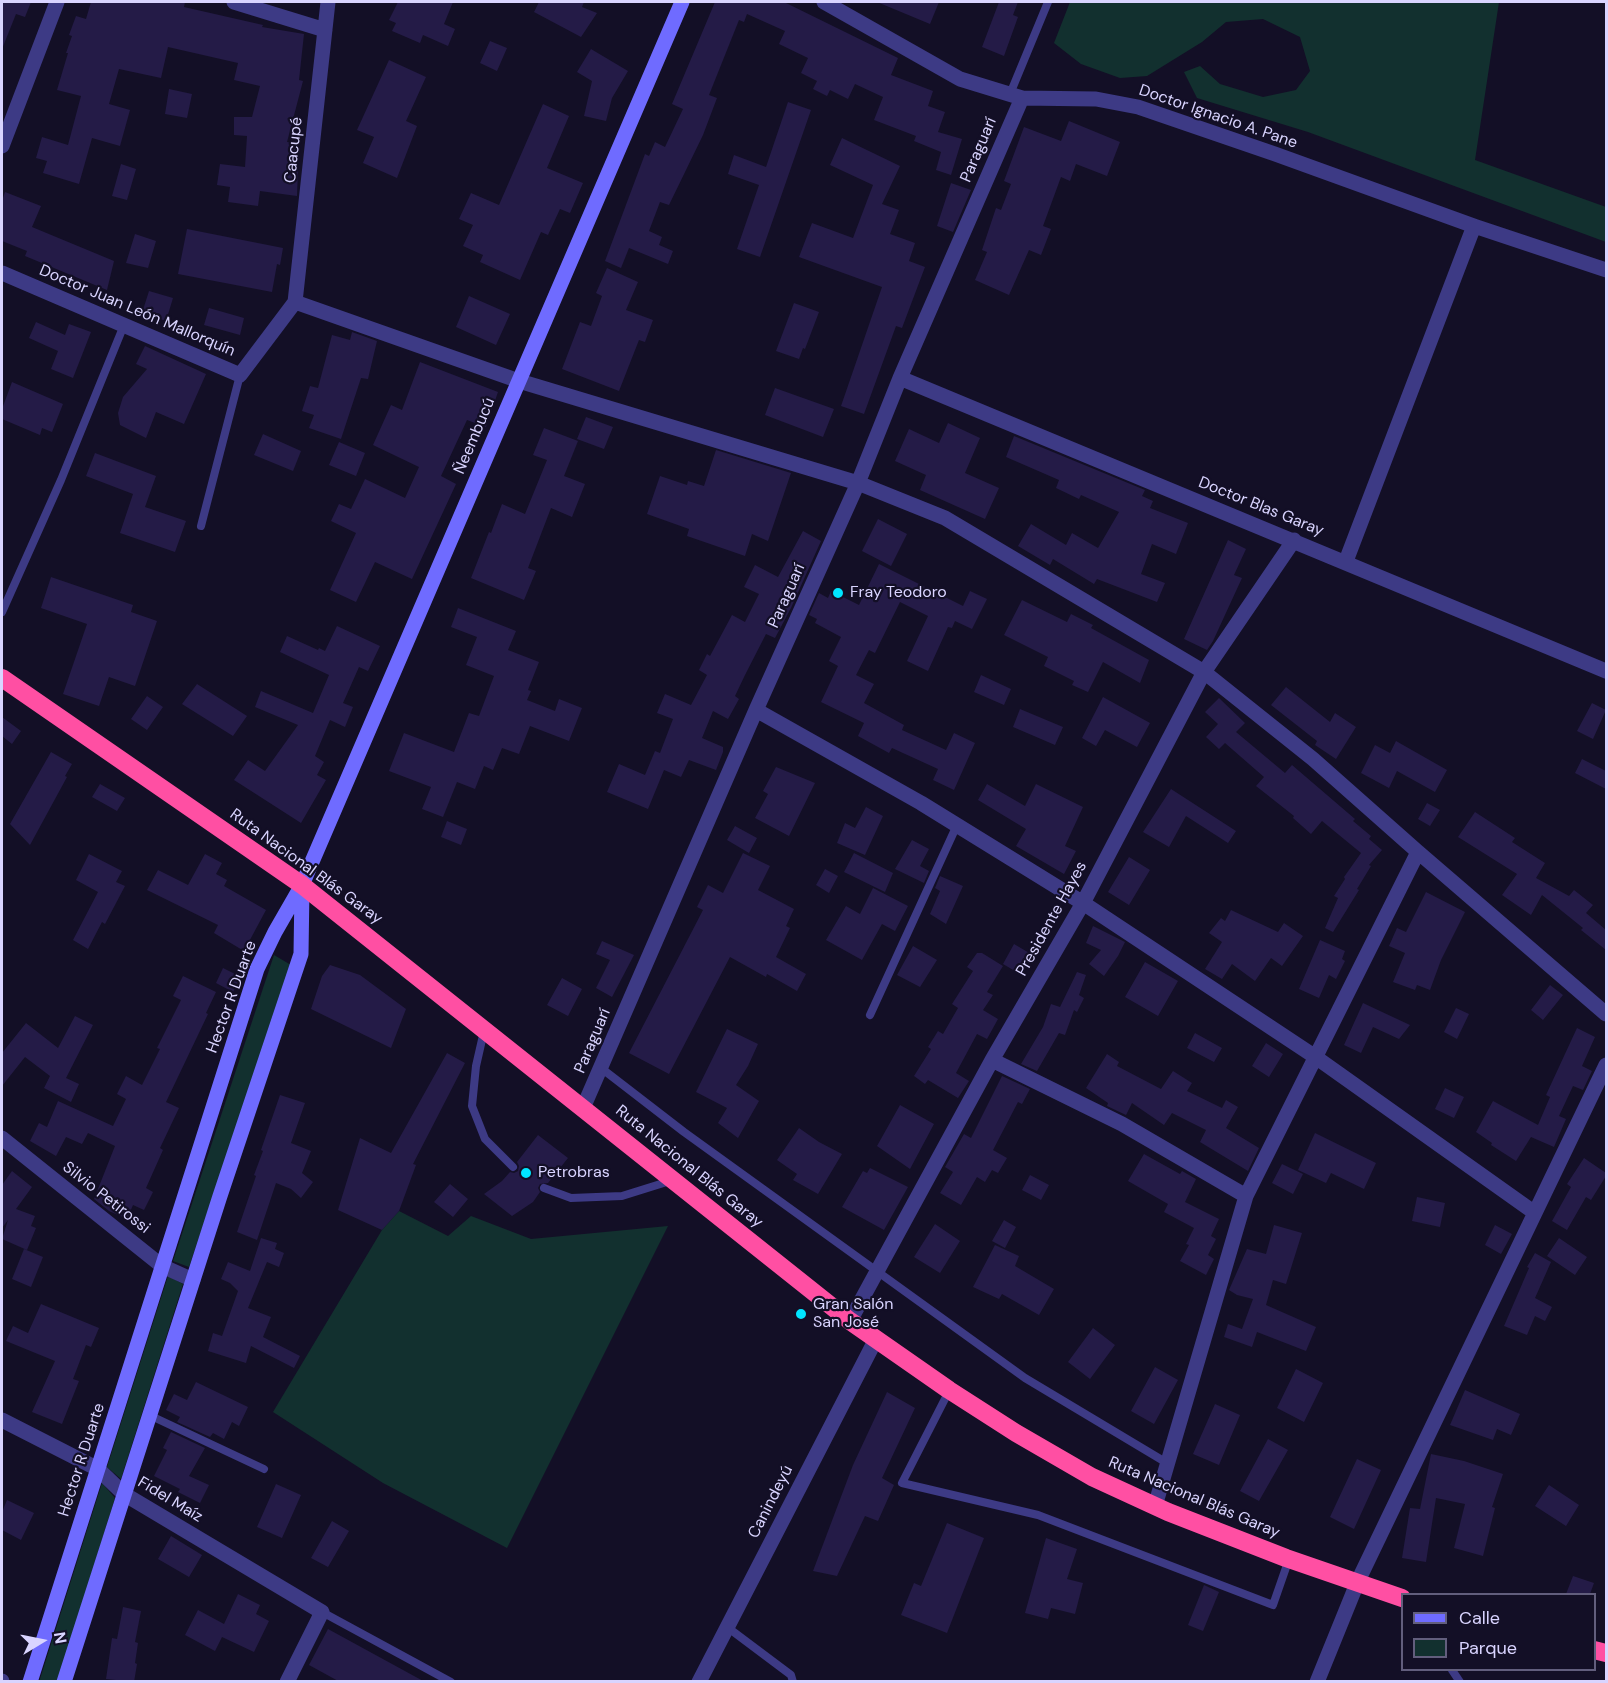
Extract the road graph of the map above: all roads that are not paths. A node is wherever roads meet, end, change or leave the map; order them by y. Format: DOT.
graph roads {
  1 [pos="57,2"];
  2 [pos="234,2"];
  3 [pos="328,2"];
  4 [pos="682,2"];
  5 [pos="824,2"];
  6 [pos="1048,2"];
  7 [pos="325,30"];
  8 [pos="1016,96"];
  9 [pos="2,146"];
  10 [pos="1474,226"];
  11 [pos="1606,270"];
  12 [pos="2,273"];
  13 [pos="295,302"];
  14 [pos="124,325"];
  15 [pos="240,375"];
  16 [pos="900,378"];
  17 [pos="519,381"];
  18 [pos="858,483"];
  19 [pos="201,525"];
  20 [pos="1294,540"];
  21 [pos="1346,561"];
  22 [pos="2,612"];
  23 [pos="1606,670"];
  24 [pos="1204,672"];
  25 [pos="2,678"];
  26 [pos="756,710"];
  27 [pos="957,825"];
  28 [pos="1418,852"];
  29 [pos="302,885"];
  30 [pos="1083,903"];
  31 [pos="1606,1014"];
  32 [pos="870,1015"];
  33 [pos="485,1030"];
  34 [pos="1314,1056"];
  35 [pos="992,1060"];
  36 [pos="1606,1065"];
  37 [pos="601,1068"];
  38 [pos="583,1108"];
  39 [pos="2,1138"];
  40 [pos="513,1167"];
  41 [pos="673,1180"];
  42 [pos="544,1188"];
  43 [pos="1246,1196"];
  44 [pos="1535,1213"];
  45 [pos="162,1266"];
  46 [pos="877,1272"];
  47 [pos="193,1280"];
  48 [pos="850,1321"];
  49 [pos="876,1339"];
  50 [pos="949,1390"];
  51 [pos="149,1415"];
  52 [pos="2,1420"];
  53 [pos="1167,1463"];
  54 [pos="98,1469"];
  55 [pos="264,1469"];
  56 [pos="124,1494"];
  57 [pos="1155,1506"];
  58 [pos="1289,1559"];
  59 [pos="1358,1581"];
  60 [pos="1401,1598"];
  61 [pos="322,1611"];
  62 [pos="727,1627"];
  63 [pos="30,1682"];
  64 [pos="64,1682"];
  65 [pos="287,1682"];
  66 [pos="451,1682"];
  67 [pos="699,1682"];
  68 [pos="794,1682"];
  69 [pos="1317,1682"];
  1 -- 9 [label="street"];
  2 -- 7 [label="street"];
  3 -- 7 [label="street, Caacupé"];
  4 -- 17 [label="street, Ñeembucú"];
  5 -- 8 [label="street, Doctor Ignacio A. Pane"];
  6 -- 8 [label="lane"];
  7 -- 13 [label="street, Caacupé"];
  8 -- 10 [label="street, Doctor Ignacio A. Pane"];
  8 -- 16 [label="street, Paraguarí"];
  10 -- 11 [label="street, Doctor Ignacio A. Pane"];
  10 -- 21 [label="street"];
  12 -- 14 [label="street, Doctor Juan León Mallorquín"];
  13 -- 15 [label="street, Doctor Juan León Mallorquín"];
  13 -- 17 [label="street"];
  14 -- 15 [label="street, Doctor Juan León Mallorquín"];
  14 -- 22 [label="lane"];
  15 -- 19 [label="lane"];
  16 -- 18 [label="street, Paraguarí"];
  16 -- 20 [label="street, Doctor Blas Garay"];
  17 -- 18 [label="street"];
  17 -- 29 [label="street, Ñeembucú"];
  18 -- 24 [label="street"];
  18 -- 26 [label="street, Paraguarí"];
  20 -- 21 [label="street, Doctor Blas Garay"];
  20 -- 24 [label="street, Presidente Hayes"];
  21 -- 23 [label="street, Doctor Blas Garay"];
  24 -- 28 [label="street"];
  24 -- 30 [label="street, Presidente Hayes"];
  25 -- 29 [label="highway, Ruta Nacional Blás Garay"];
  26 -- 27 [label="street"];
  26 -- 37 [label="street, Paraguarí"];
  27 -- 30 [label="street"];
  27 -- 32 [label="lane"];
  28 -- 31 [label="street"];
  28 -- 34 [label="street"];
  29 -- 33 [label="highway, Ruta Nacional Blás Garay"];
  29 -- 45 [label="street, Hector R Duarte"];
  29 -- 47 [label="street"];
  30 -- 34 [label="street"];
  30 -- 35 [label="street, Presidente Hayes"];
  33 -- 38 [label="highway, Ruta Nacional Blás Garay"];
  33 -- 40 [label="lane"];
  34 -- 43 [label="street"];
  34 -- 44 [label="street"];
  35 -- 43 [label="street"];
  35 -- 46 [label="street, Presidente Hayes"];
  36 -- 44 [label="street"];
  37 -- 38 [label="street, Paraguarí"];
  37 -- 46 [label="lane"];
  38 -- 41 [label="highway, Ruta Nacional Blás Garay"];
  39 -- 45 [label="street, Silvio Petirossi"];
  41 -- 42 [label="lane"];
  41 -- 48 [label="highway, Ruta Nacional Blás Garay"];
  43 -- 53 [label="street"];
  44 -- 59 [label="street"];
  45 -- 47 [label="street, Silvio Petirossi"];
  45 -- 54 [label="street, Hector R Duarte"];
  46 -- 48 [label="street, Presidente Hayes"];
  46 -- 53 [label="lane"];
  47 -- 51 [label="street"];
  48 -- 49 [label="highway, Ruta Nacional Blás Garay"];
  49 -- 50 [label="highway, Ruta Nacional Blás Garay"];
  49 -- 62 [label="street, Canindeyú"];
  50 -- 57 [label="highway, Ruta Nacional Blás Garay"];
  50 -- 58 [label="lane"];
  51 -- 55 [label="lane"];
  51 -- 56 [label="street"];
  52 -- 54 [label="street, Fidel Maíz"];
  53 -- 57 [label="street"];
  54 -- 56 [label="street, Fidel Maíz"];
  54 -- 63 [label="street, Hector R Duarte"];
  56 -- 61 [label="street, Fidel Maíz"];
  56 -- 64 [label="street"];
  57 -- 58 [label="highway, Ruta Nacional Blás Garay"];
  58 -- 59 [label="highway, Ruta Nacional Blás Garay"];
  59 -- 60 [label="highway, Ruta Nacional Blás Garay"];
  59 -- 69 [label="street"];
  61 -- 65 [label="street"];
  61 -- 66 [label="lane"];
  62 -- 67 [label="street, Canindeyú"];
  62 -- 68 [label="lane"];
}
